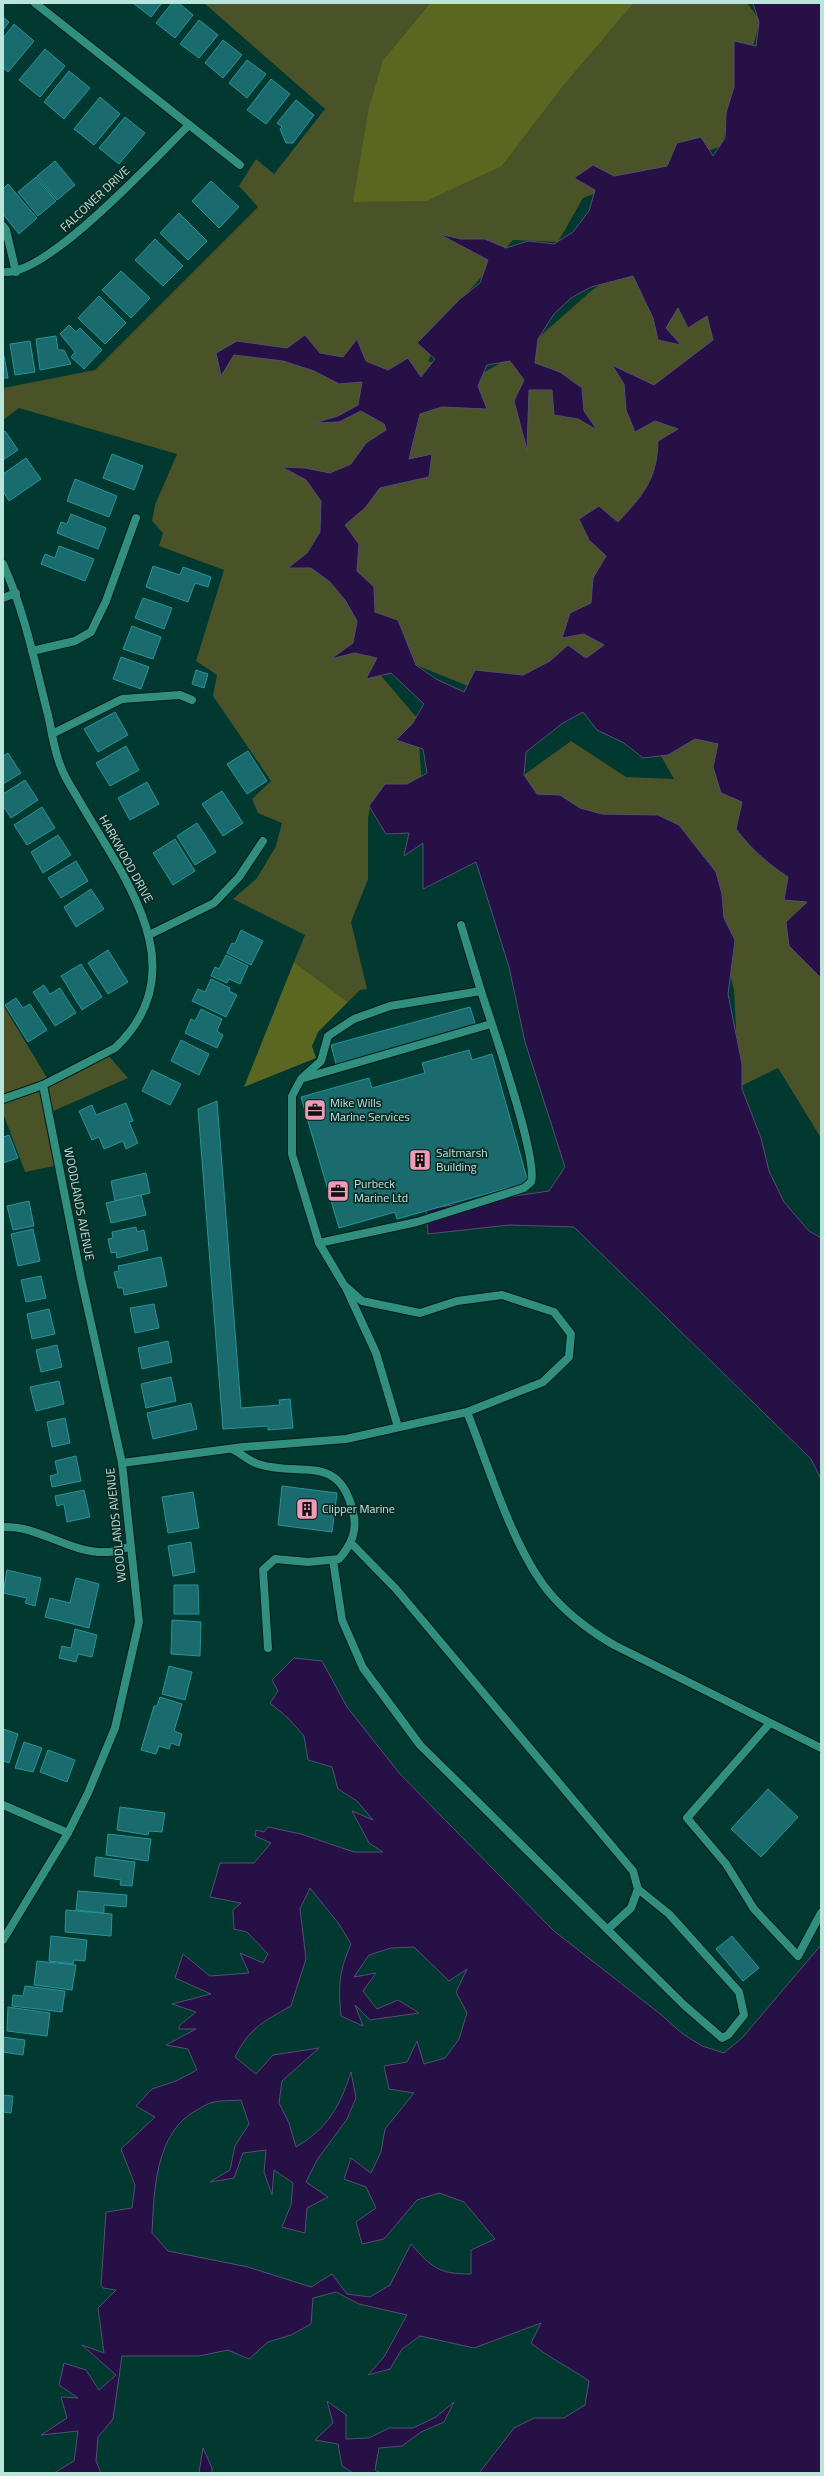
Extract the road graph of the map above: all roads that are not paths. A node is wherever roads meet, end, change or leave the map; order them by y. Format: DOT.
graph roads {
  1 [pos="35,3"];
  2 [pos="189,125"];
  3 [pos="240,166"];
  4 [pos="3,226"];
  5 [pos="6,272"];
  6 [pos="16,272"];
  7 [pos="136,518"];
  8 [pos="3,564"];
  9 [pos="16,593"];
  10 [pos="3,598"];
  11 [pos="32,651"];
  12 [pos="192,700"];
  13 [pos="52,734"];
  14 [pos="263,841"];
  15 [pos="461,925"];
  16 [pos="150,935"];
  17 [pos="481,991"];
  18 [pos="492,1024"];
  19 [pos="301,1079"];
  20 [pos="43,1085"];
  21 [pos="3,1099"];
  22 [pos="319,1243"];
  23 [pos="344,1285"];
  24 [pos="467,1412"];
  25 [pos="398,1427"];
  26 [pos="232,1449"];
  27 [pos="122,1463"];
  28 [pos="3,1527"];
  29 [pos="352,1544"];
  30 [pos="130,1547"];
  31 [pos="333,1560"];
  32 [pos="268,1648"];
  33 [pos="769,1724"];
  34 [pos="821,1748"];
  35 [pos="3,1805"];
  36 [pos="68,1833"];
  37 [pos="638,1889"];
  38 [pos="821,1913"];
  39 [pos="608,1929"];
  40 [pos="3,1940"];
  1 -- 2 [label="street"];
  2 -- 3 [label="street"];
  2 -- 6 [label="street, FALCONER DRIVE"];
  4 -- 6 [label="street"];
  5 -- 6 [label="street, FALCONER DRIVE"];
  7 -- 11 [label="street"];
  8 -- 9 [label="street, HARKWOOD DRIVE"];
  9 -- 10 [label="street"];
  9 -- 11 [label="street, HARKWOOD DRIVE"];
  11 -- 13 [label="street, HARKWOOD DRIVE"];
  12 -- 13 [label="street"];
  13 -- 16 [label="street, HARKWOOD DRIVE"];
  14 -- 16 [label="street"];
  15 -- 17 [label="street"];
  16 -- 20 [label="street, HARKWOOD DRIVE"];
  17 -- 18 [label="street"];
  17 -- 19 [label="street"];
  18 -- 19 [label="street"];
  18 -- 22 [label="street"];
  19 -- 22 [label="street"];
  20 -- 21 [label="street, HARKWOOD DRIVE"];
  20 -- 27 [label="street, WOODLANDS AVENUE"];
  22 -- 23 [label="street"];
  23 -- 24 [label="street"];
  23 -- 25 [label="street"];
  24 -- 25 [label="street"];
  24 -- 33 [label="street"];
  25 -- 26 [label="street"];
  26 -- 27 [label="street"];
  26 -- 29 [label="street"];
  27 -- 30 [label="street, WOODLANDS AVENUE"];
  28 -- 30 [label="street"];
  29 -- 31 [label="street"];
  29 -- 37 [label="street"];
  30 -- 36 [label="street, WOODLANDS AVENUE"];
  31 -- 32 [label="street"];
  31 -- 39 [label="street"];
  33 -- 34 [label="street"];
  33 -- 38 [label="street"];
  35 -- 36 [label="street"];
  36 -- 40 [label="street, WOODLANDS AVENUE"];
  37 -- 39 [label="street"];
  37 -- 39 [label="street"];
}
